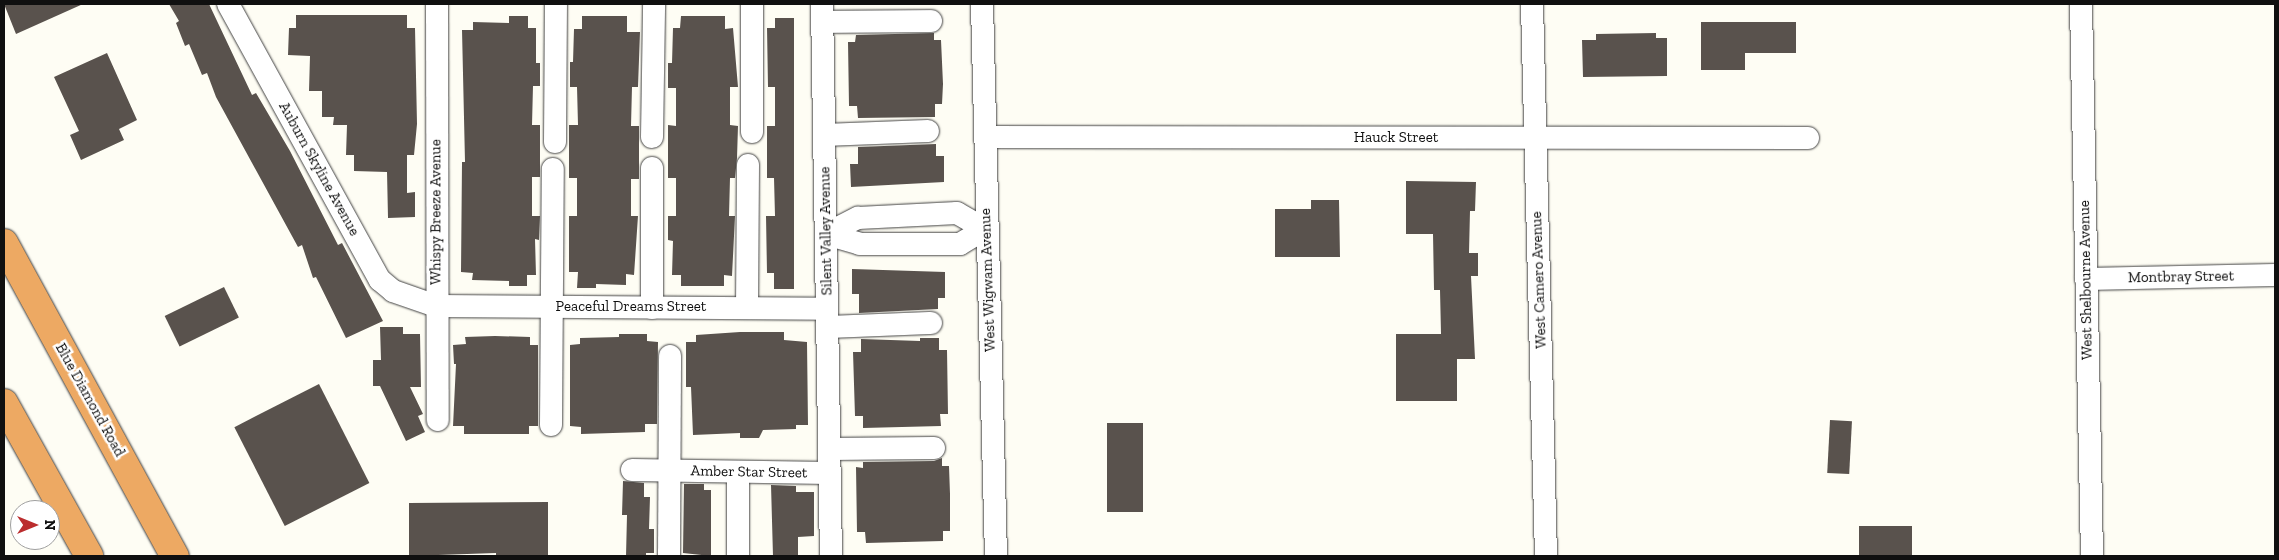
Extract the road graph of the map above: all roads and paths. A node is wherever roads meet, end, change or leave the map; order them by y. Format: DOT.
graph roads {
  1 [pos="437,4"];
  2 [pos="556,4"];
  3 [pos="654,4"];
  4 [pos="752,4"];
  5 [pos="982,4"];
  6 [pos="1532,4"];
  7 [pos="2080,4"];
  8 [pos="233,5"];
  9 [pos="823,13"];
  10 [pos="931,21"];
  11 [pos="928,131"];
  12 [pos="752,132"];
  13 [pos="824,135"];
  14 [pos="652,137"];
  15 [pos="985,137"];
  16 [pos="1535,138"];
  17 [pos="1808,138"];
  18 [pos="555,142"];
  19 [pos="748,164"];
  20 [pos="652,168"];
  21 [pos="553,169"];
  22 [pos="986,229"];
  23 [pos="826,234"];
  24 [pos="4,243"];
  25 [pos="2275,275"];
  26 [pos="2086,279"];
  27 [pos="436,306"];
  28 [pos="552,307"];
  29 [pos="652,308"];
  30 [pos="747,308"];
  31 [pos="827,318"];
  32 [pos="931,323"];
  33 [pos="670,356"];
  34 [pos="4,403"];
  35 [pos="438,420"];
  36 [pos="551,424"];
  37 [pos="934,448"];
  38 [pos="829,449"];
  39 [pos="632,470"];
  40 [pos="669,471"];
  41 [pos="738,472"];
  42 [pos="829,473"];
  43 [pos="76,544"];
  44 [pos="89,556"];
  45 [pos="175,556"];
  46 [pos="668,556"];
  47 [pos="738,556"];
  48 [pos="831,556"];
  49 [pos="996,556"];
  50 [pos="1546,556"];
  51 [pos="2092,556"];
  1 -- 27 [label="street, Whispy Breeze Avenue"];
  2 -- 18 [label="street"];
  3 -- 14 [label="street"];
  4 -- 12 [label="street"];
  5 -- 15 [label="street, West Wigwam Avenue"];
  6 -- 16 [label="street, West Camero Avenue"];
  7 -- 26 [label="street, West Shelbourne Avenue"];
  8 -- 27 [label="street, Auburn Skyline Avenue"];
  9 -- 10 [label="street, Silent Valley Avenue"];
  9 -- 13 [label="street, Silent Valley Avenue"];
  11 -- 13 [label="street"];
  13 -- 23 [label="street, Silent Valley Avenue"];
  15 -- 16 [label="street, Hauck Street"];
  15 -- 22 [label="street, West Wigwam Avenue"];
  16 -- 17 [label="street, Hauck Street"];
  16 -- 50 [label="street, West Camero Avenue"];
  19 -- 30 [label="street"];
  20 -- 29 [label="street"];
  21 -- 28 [label="street"];
  22 -- 23 [label="street"];
  22 -- 23 [label="street"];
  22 -- 49 [label="street, West Wigwam Avenue"];
  23 -- 31 [label="street, Silent Valley Avenue"];
  24 -- 45 [label="highway, Blue Diamond Road"];
  25 -- 26 [label="street, Montbray Street"];
  26 -- 51 [label="street, West Shelbourne Avenue"];
  27 -- 28 [label="street, Peaceful Dreams Street"];
  27 -- 35 [label="street, Whispy Breeze Avenue"];
  28 -- 29 [label="street, Peaceful Dreams Street"];
  28 -- 36 [label="street"];
  29 -- 30 [label="street, Peaceful Dreams Street"];
  30 -- 31 [label="street, Peaceful Dreams Street"];
  31 -- 32 [label="street"];
  31 -- 38 [label="street, Silent Valley Avenue"];
  33 -- 40 [label="street, Amber Star Street"];
  34 -- 43 [label="highway"];
  37 -- 38 [label="street"];
  38 -- 42 [label="street, Silent Valley Avenue"];
  39 -- 40 [label="street, Amber Star Street"];
  40 -- 41 [label="street, Amber Star Street"];
  40 -- 46 [label="street, Amber Star Street"];
  41 -- 42 [label="street, Amber Star Street"];
  41 -- 47 [label="street"];
  42 -- 48 [label="street, Silent Valley Avenue"];
  43 -- 44 [label="highway"];
}
